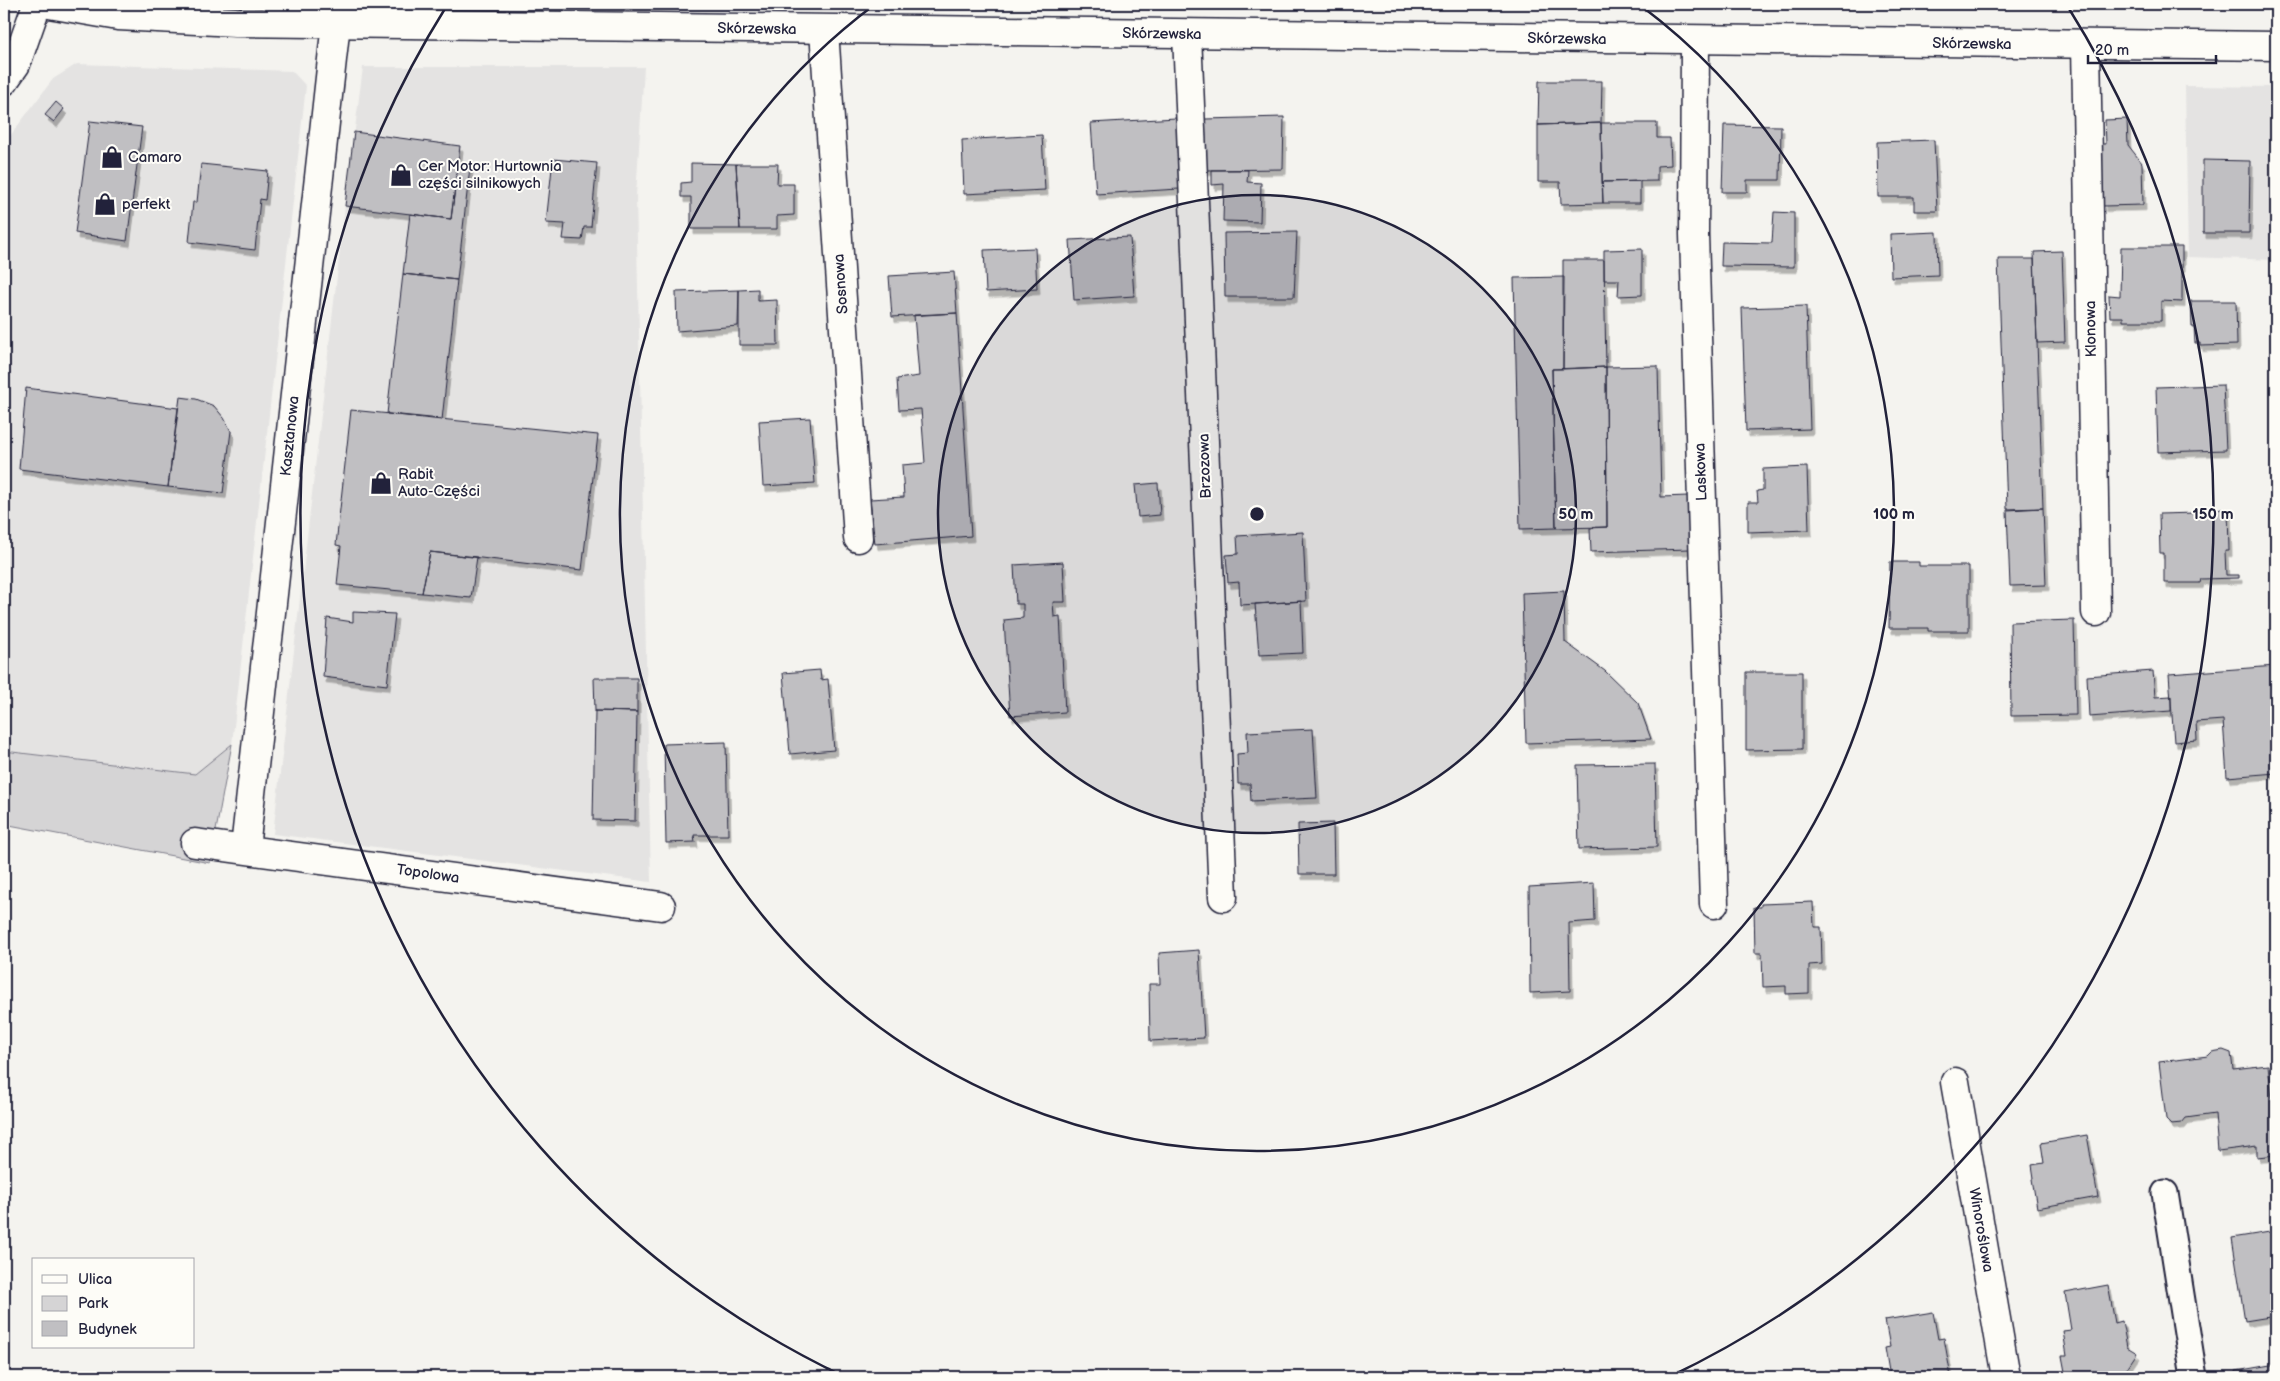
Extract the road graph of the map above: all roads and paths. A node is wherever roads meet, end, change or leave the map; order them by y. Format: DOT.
graph roads {
  1 [pos="36,4"];
  2 [pos="49,4"];
  3 [pos="336,23"];
  4 [pos="824,30"];
  5 [pos="1187,34"];
  6 [pos="1695,41"];
  7 [pos="2086,45"];
  8 [pos="2276,46"];
  9 [pos="4,81"];
  10 [pos="858,538"];
  11 [pos="2096,612"];
  12 [pos="196,843"];
  13 [pos="245,848"];
  14 [pos="1222,897"];
  15 [pos="1714,904"];
  16 [pos="661,906"];
  17 [pos="1955,1082"];
  18 [pos="2166,1193"];
  19 [pos="2006,1377"];
  20 [pos="2194,1377"];
  1 -- 9 [label="street"];
  2 -- 3 [label="street, Skórzewska"];
  3 -- 4 [label="street, Skórzewska"];
  3 -- 13 [label="street, Kasztanowa"];
  4 -- 5 [label="street, Skórzewska"];
  4 -- 10 [label="street, Sosnowa"];
  5 -- 6 [label="street, Skórzewska"];
  5 -- 14 [label="street, Brzozowa"];
  6 -- 7 [label="street, Skórzewska"];
  6 -- 15 [label="street, Laskowa"];
  7 -- 8 [label="street, Skórzewska"];
  7 -- 11 [label="street, Klonowa"];
  12 -- 13 [label="street, Topolowa"];
  13 -- 16 [label="street, Topolowa"];
  17 -- 19 [label="street, Winoroślowa"];
  18 -- 20 [label="lane"];
}
